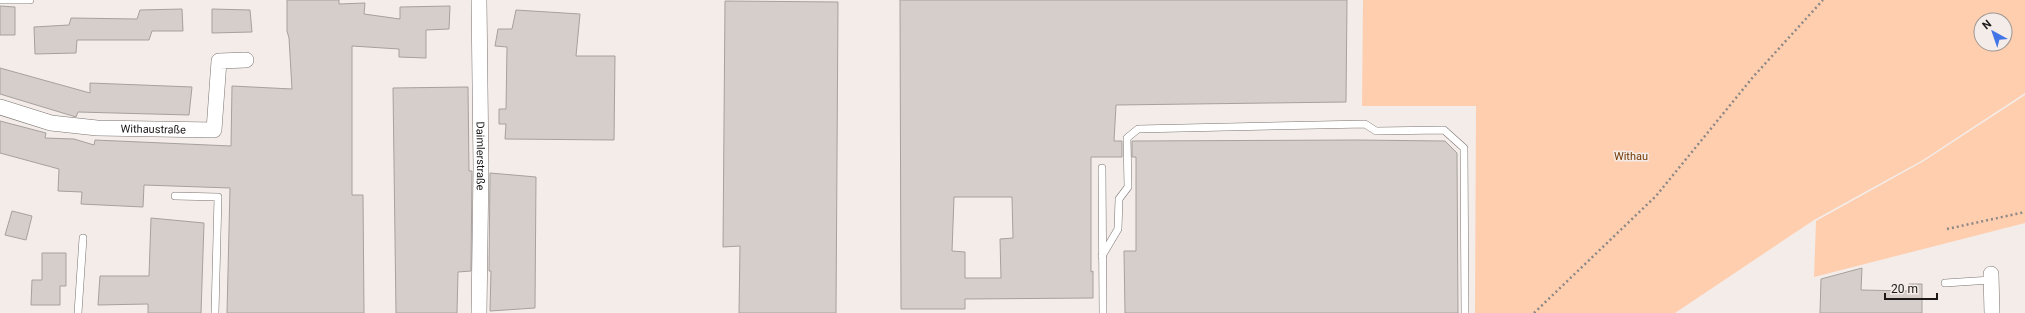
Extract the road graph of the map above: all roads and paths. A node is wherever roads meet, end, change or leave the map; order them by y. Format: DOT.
graph roads {
  1 [pos="0,0"];
  2 [pos="30,0"];
  3 [pos="478,0"];
  4 [pos="1823,0"];
  5 [pos="246,60"];
  6 [pos="0,107"];
  7 [pos="1102,168"];
  8 [pos="175,196"];
  9 [pos="2025,212"];
  10 [pos="1947,228"];
  11 [pos="83,238"];
  12 [pos="1102,256"];
  13 [pos="1991,277"];
  14 [pos="1945,283"];
  15 [pos="78,313"];
  16 [pos="215,313"];
  17 [pos="479,313"];
  18 [pos="1103,313"];
  19 [pos="1465,313"];
  20 [pos="1534,313"];
  21 [pos="1992,313"];
  1 -- 2 [label="lane"];
  3 -- 17 [label="street, Daimlerstraße"];
  4 -- 20 [label="path"];
  5 -- 6 [label="street, Withaustraße"];
  7 -- 12 [label="lane"];
  8 -- 16 [label="lane"];
  9 -- 10 [label="path"];
  11 -- 15 [label="lane"];
  12 -- 18 [label="lane"];
  12 -- 19 [label="lane"];
  13 -- 14 [label="lane"];
  13 -- 21 [label="street"];
}
